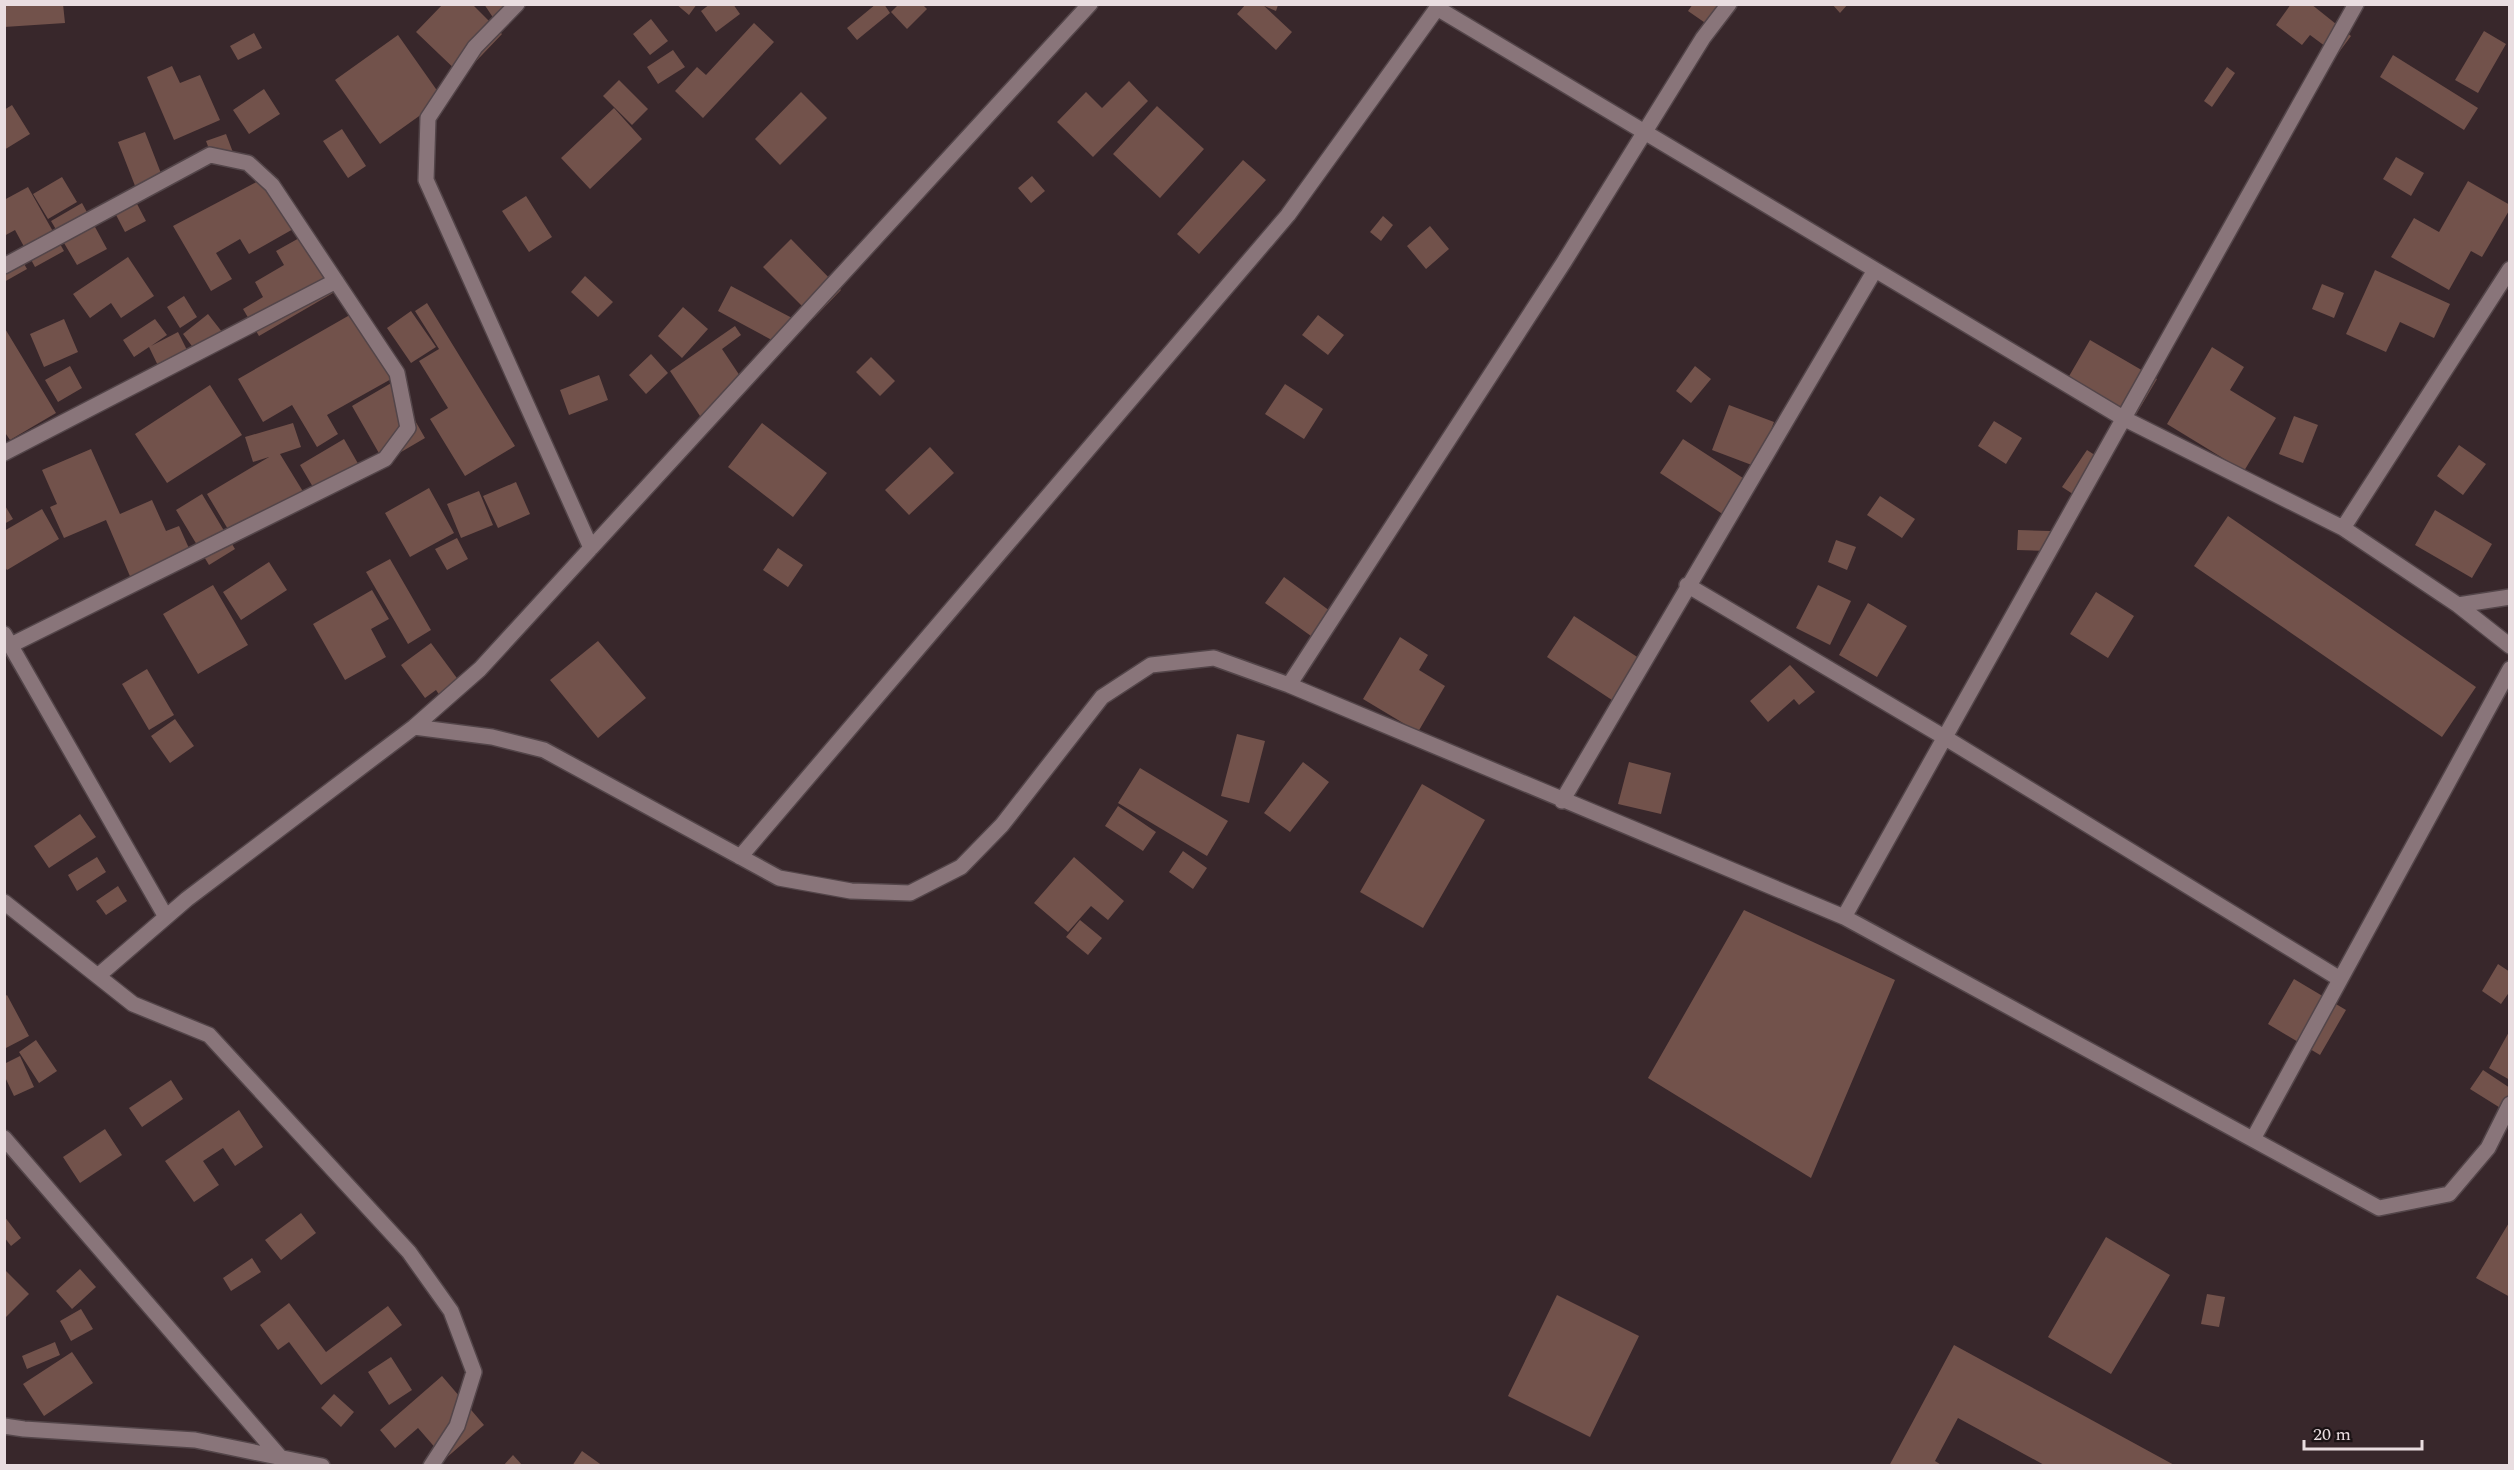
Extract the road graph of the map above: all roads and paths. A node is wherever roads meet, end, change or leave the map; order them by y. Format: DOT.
graph roads {
  1 [pos="517,4"];
  2 [pos="1090,4"];
  3 [pos="1729,4"];
  4 [pos="2356,4"];
  5 [pos="1438,6"];
  6 [pos="1644,134"];
  7 [pos="4,266"];
  8 [pos="2510,269"];
  9 [pos="1875,270"];
  10 [pos="336,281"];
  11 [pos="2123,418"];
  12 [pos="4,453"];
  13 [pos="2343,528"];
  14 [pos="591,548"];
  15 [pos="1688,585"];
  16 [pos="2510,597"];
  17 [pos="2458,605"];
  18 [pos="8,639"];
  19 [pos="2510,646"];
  20 [pos="2510,669"];
  21 [pos="1289,685"];
  22 [pos="414,727"];
  23 [pos="1944,737"];
  24 [pos="1562,801"];
  25 [pos="741,857"];
  26 [pos="4,902"];
  27 [pos="166,917"];
  28 [pos="1844,917"];
  29 [pos="99,975"];
  30 [pos="2340,979"];
  31 [pos="2510,1104"];
  32 [pos="4,1138"];
  33 [pos="2253,1139"];
  34 [pos="4,1426"];
  35 [pos="280,1457"];
  36 [pos="322,1466"];
  37 [pos="431,1466"];
  1 -- 14 [label="street"];
  2 -- 14 [label="street"];
  3 -- 6 [label="street"];
  4 -- 11 [label="street"];
  5 -- 6 [label="street"];
  5 -- 25 [label="street"];
  6 -- 9 [label="street"];
  6 -- 21 [label="street"];
  7 -- 10 [label="street"];
  8 -- 13 [label="street"];
  9 -- 11 [label="street"];
  9 -- 15 [label="street"];
  10 -- 12 [label="street"];
  10 -- 18 [label="street"];
  11 -- 13 [label="street"];
  11 -- 23 [label="street"];
  13 -- 17 [label="street"];
  14 -- 22 [label="street"];
  15 -- 23 [label="street"];
  15 -- 24 [label="street"];
  16 -- 17 [label="street"];
  17 -- 19 [label="street"];
  18 -- 27 [label="street"];
  20 -- 30 [label="street"];
  21 -- 24 [label="street"];
  21 -- 25 [label="street"];
  22 -- 25 [label="street"];
  22 -- 27 [label="street"];
  23 -- 28 [label="street"];
  23 -- 30 [label="street"];
  24 -- 28 [label="street"];
  26 -- 29 [label="street"];
  27 -- 29 [label="street"];
  28 -- 33 [label="street"];
  29 -- 37 [label="street"];
  30 -- 33 [label="street"];
  31 -- 33 [label="street"];
  32 -- 35 [label="street"];
  34 -- 35 [label="street"];
  35 -- 36 [label="street"];
}
